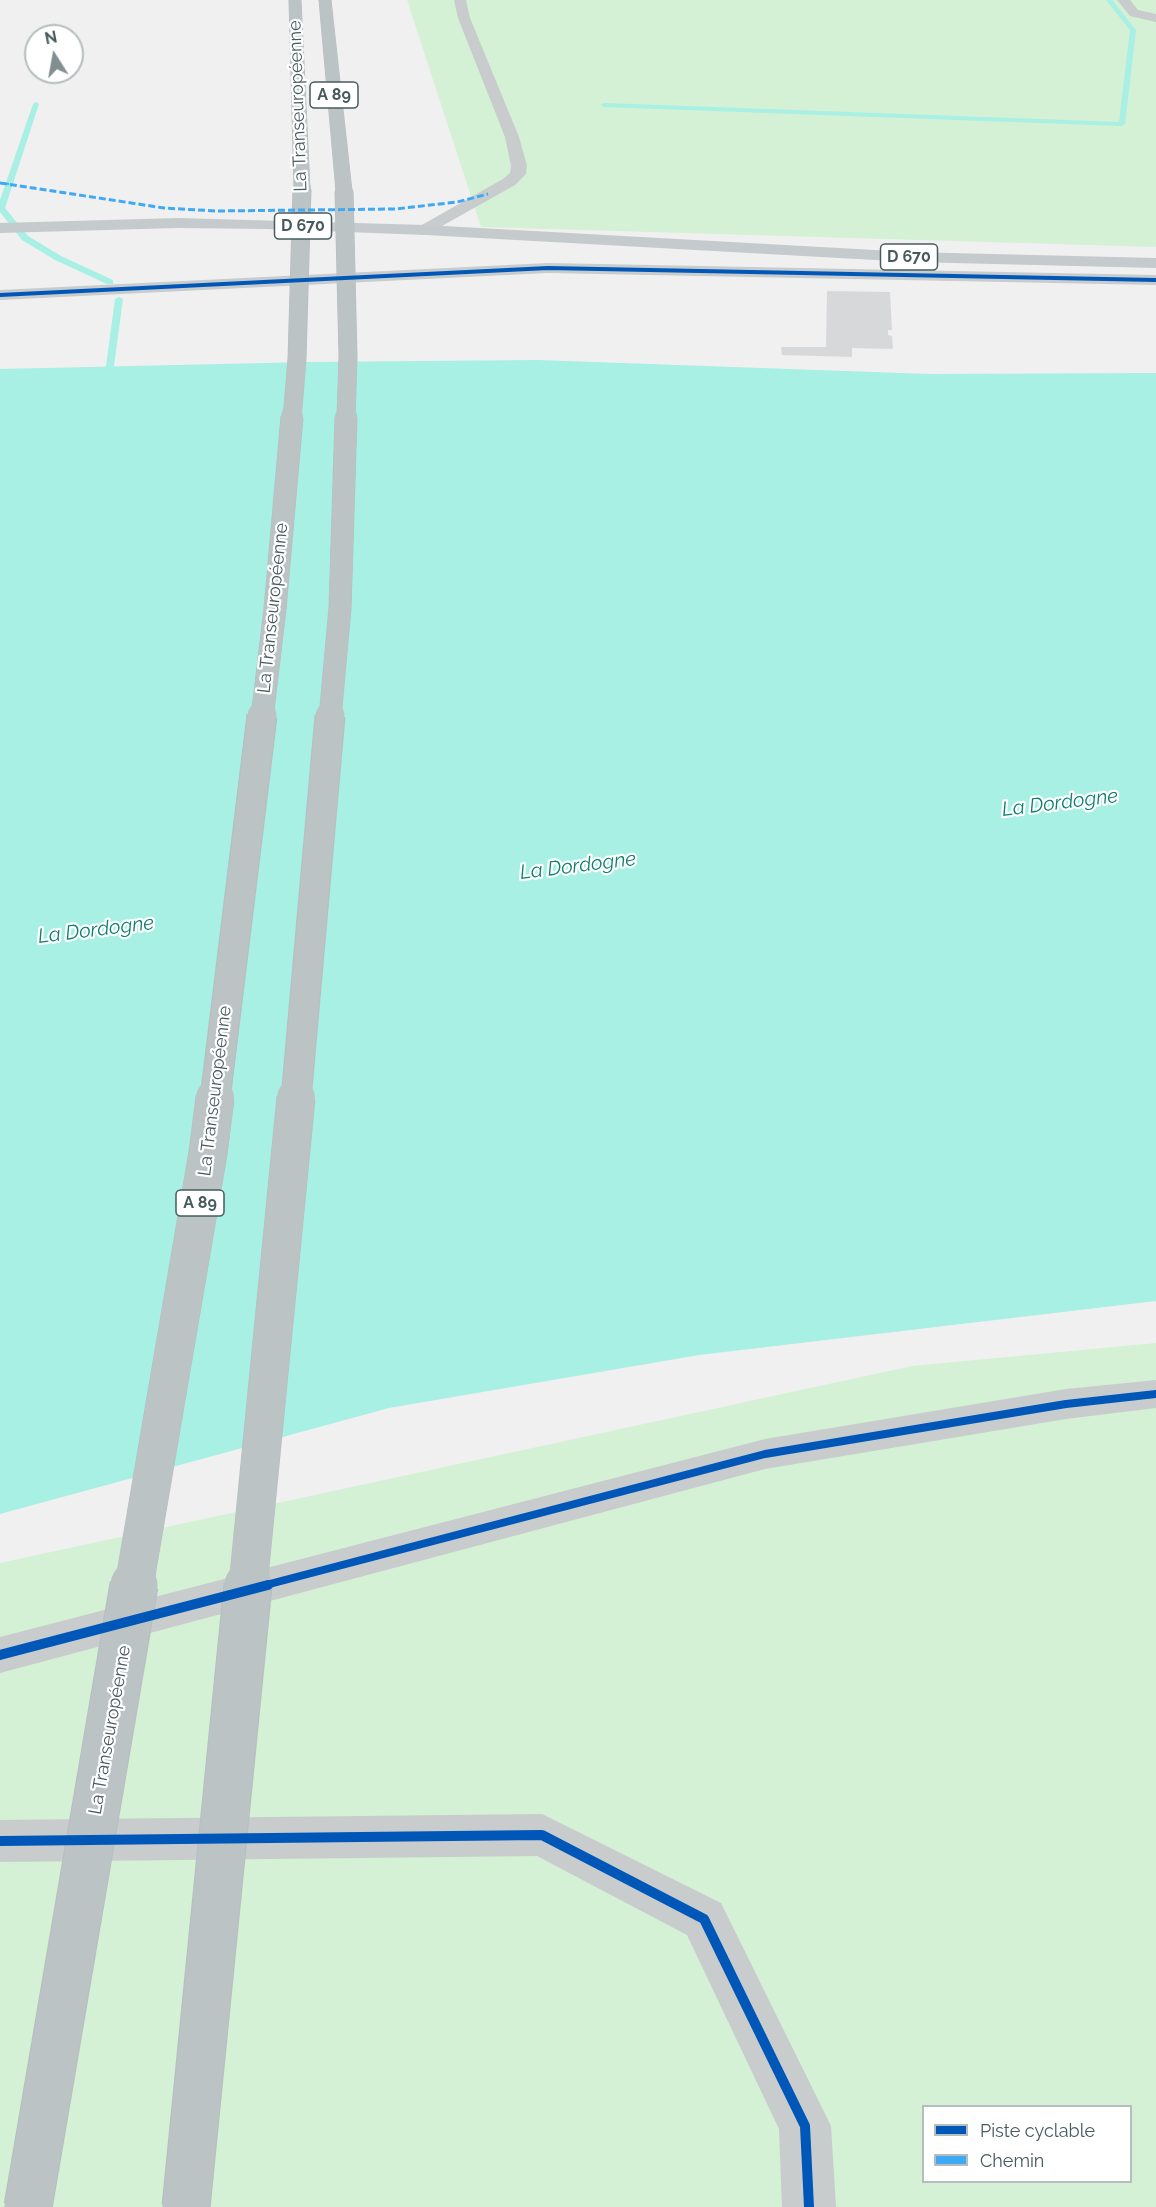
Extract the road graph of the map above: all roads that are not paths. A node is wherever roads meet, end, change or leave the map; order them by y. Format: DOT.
graph roads {
  1 [pos="295,0"];
  2 [pos="325,0"];
  3 [pos="460,0"];
  4 [pos="1123,0"];
  5 [pos="1156,18"];
  6 [pos="0,228"];
  7 [pos="426,230"];
  8 [pos="1156,262"];
  9 [pos="1156,280"];
  10 [pos="0,295"];
  11 [pos="1156,1394"];
  12 [pos="0,1655"];
  13 [pos="0,1841"];
  14 [pos="28,2207"];
  15 [pos="186,2207"];
  16 [pos="809,2207"];
  1 -- 14 [label="highway, La Transeuropéenne / A 89, bridge"];
  2 -- 15 [label="highway, La Transeuropéenne / A 89, bridge"];
  3 -- 7 [label="street"];
  4 -- 5 [label="street"];
  6 -- 7 [label="main road, D 670"];
  7 -- 8 [label="main road, D 670"];
  9 -- 10 [label="street"];
  11 -- 12 [label="street"];
  13 -- 16 [label="street"];
}
